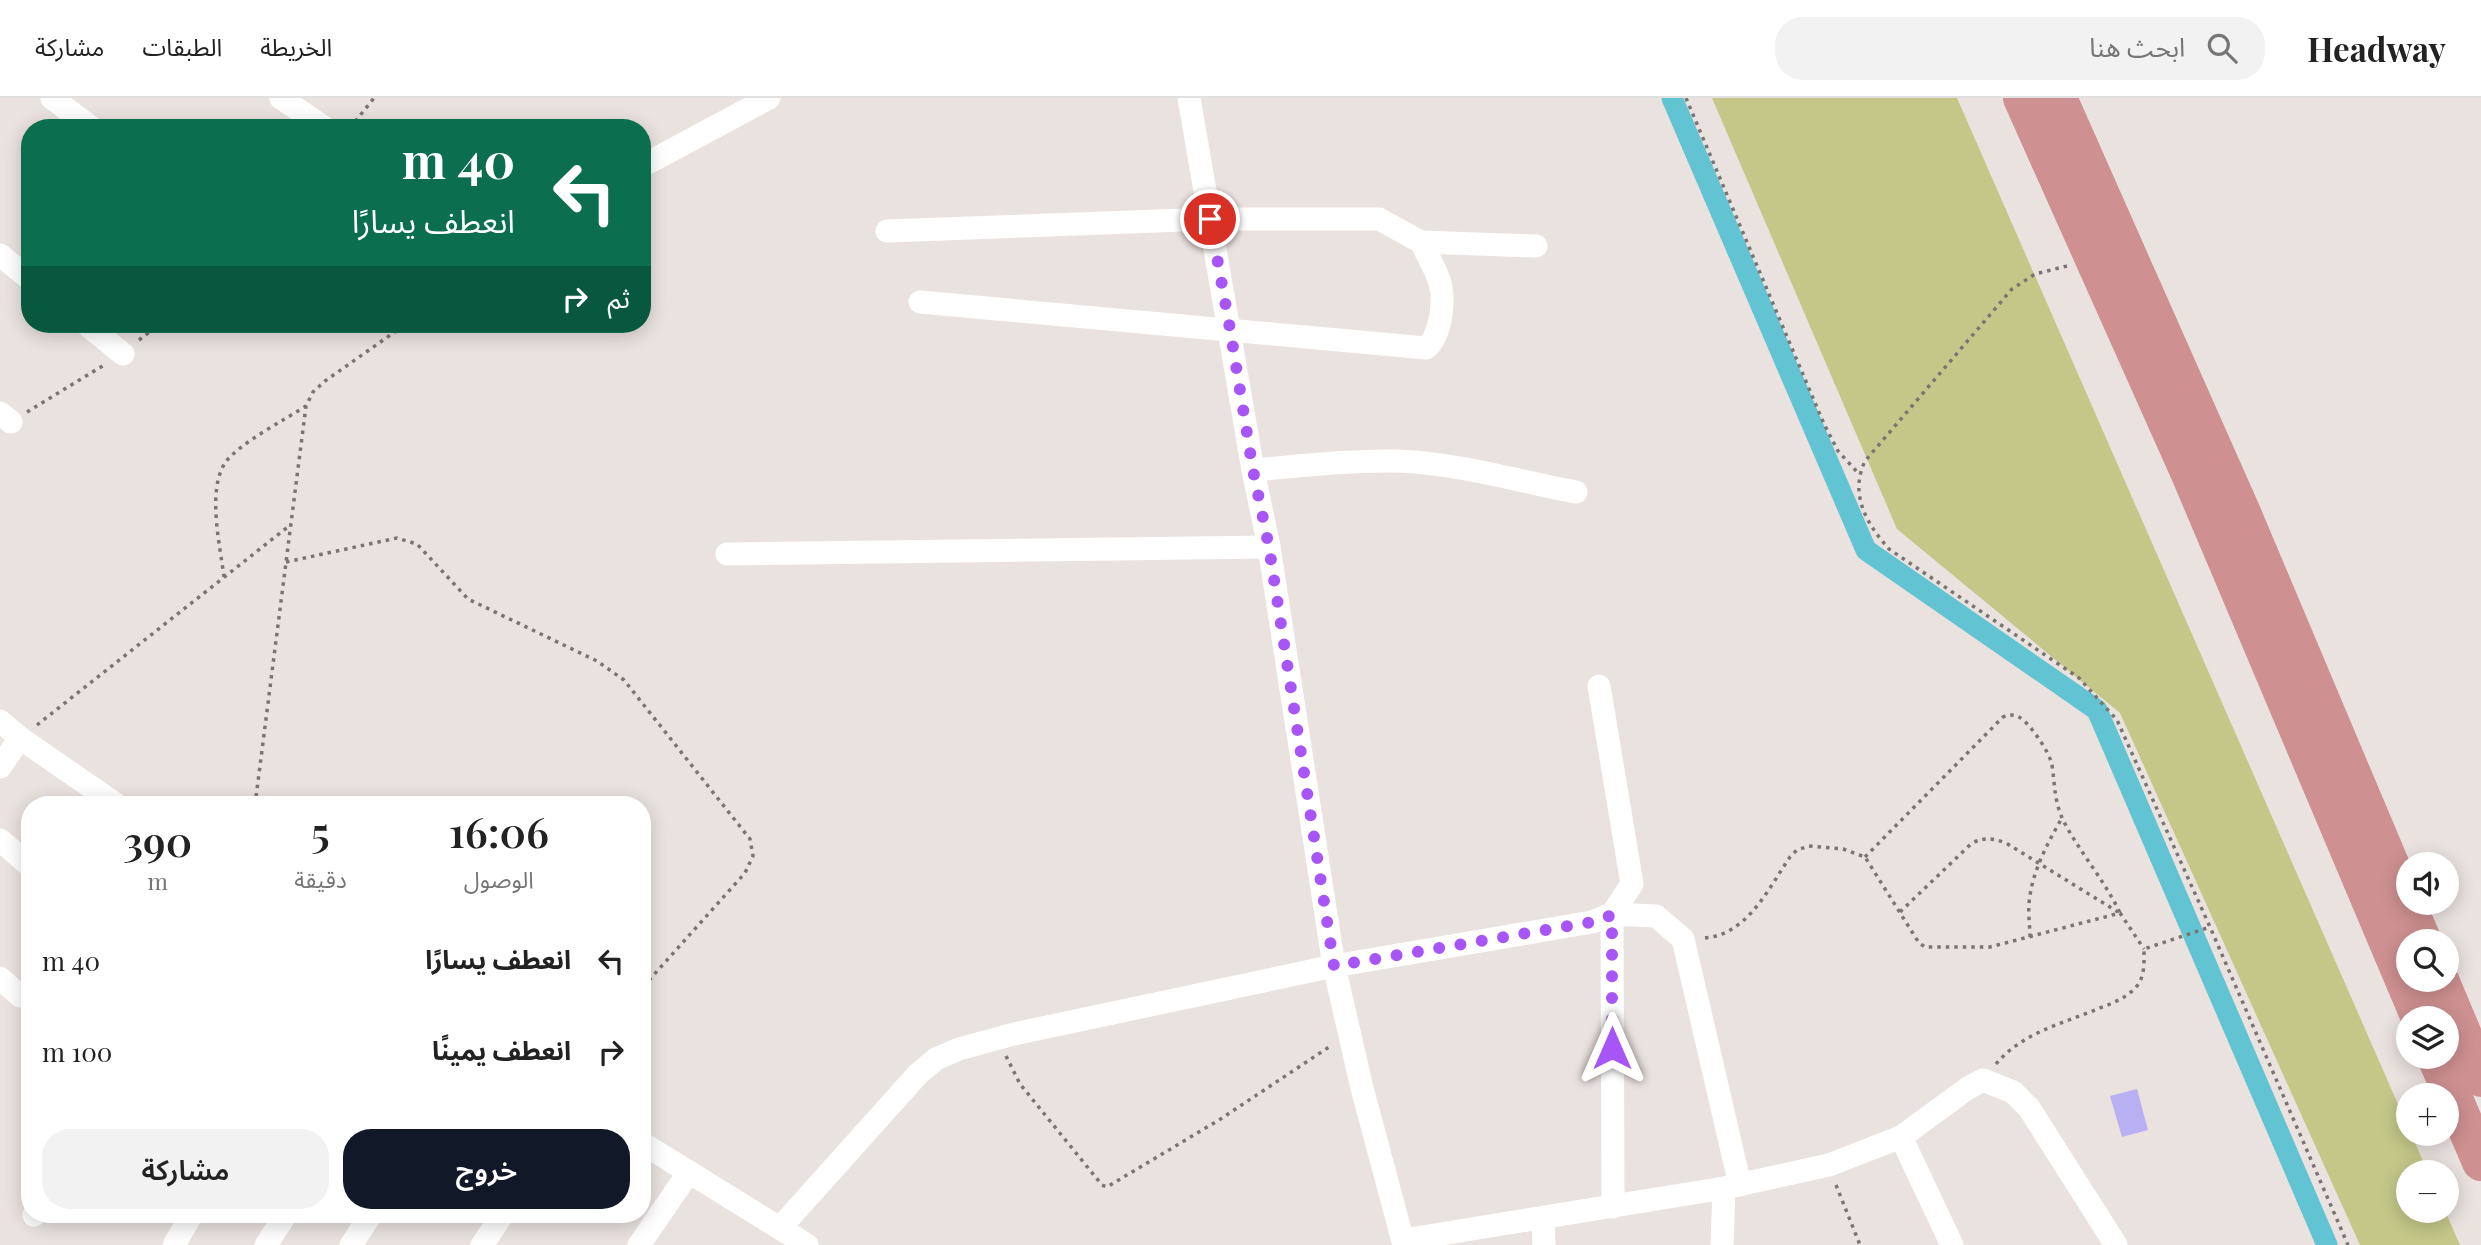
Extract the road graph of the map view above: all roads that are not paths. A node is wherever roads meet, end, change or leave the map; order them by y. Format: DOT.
graph roads {
  1 [pos="52,98"];
  2 [pos="281,98"];
  3 [pos="769,98"];
  4 [pos="1189,98"];
  5 [pos="2022,98"];
  6 [pos="2057,98"];
  7 [pos="80,119"];
  8 [pos="312,119"];
  9 [pos="651,161"];
  10 [pos="1210,219"];
  11 [pos="887,231"];
  12 [pos="1420,242"];
  13 [pos="1536,246"];
  14 [pos="0,254"];
  15 [pos="21,272"];
  16 [pos="920,302"];
  17 [pos="1230,329"];
  18 [pos="97,333"];
  19 [pos="122,354"];
  20 [pos="1253,470"];
  21 [pos="1576,492"];
  22 [pos="1269,547"];
  23 [pos="727,554"];
  24 [pos="1599,686"];
  25 [pos="0,721"];
  26 [pos="20,738"];
  27 [pos="0,767"];
  28 [pos="104,796"];
  29 [pos="0,839"];
  30 [pos="21,858"];
  31 [pos="1612,915"];
  32 [pos="2418,929"];
  33 [pos="1334,966"];
  34 [pos="0,978"];
  35 [pos="2445,992"];
  36 [pos="20,996"];
  37 [pos="2415,1006"];
  38 [pos="2441,1069"];
  39 [pos="2481,1078"];
  40 [pos="1901,1137"];
  41 [pos="651,1149"];
  42 [pos="2481,1162"];
  43 [pos="689,1172"];
  44 [pos="1732,1187"];
  45 [pos="1614,1207"];
  46 [pos="1543,1219"];
  47 [pos="187,1223"];
  48 [pos="280,1223"];
  49 [pos="365,1223"];
  50 [pos="497,1223"];
  51 [pos="780,1228"];
  52 [pos="1404,1242"];
  53 [pos="174,1245"];
  54 [pos="266,1245"];
  55 [pos="351,1245"];
  56 [pos="482,1245"];
  57 [pos="639,1245"];
  58 [pos="807,1245"];
  59 [pos="1544,1245"];
  60 [pos="1722,1245"];
  61 [pos="1952,1245"];
  62 [pos="2116,1245"];
  1 -- 7 [label="street"];
  2 -- 8 [label="street"];
  3 -- 9 [label="street"];
  4 -- 10 [label="street"];
  5 -- 37 [label="highway"];
  6 -- 32 [label="highway"];
  10 -- 11 [label="street"];
  10 -- 12 [label="street"];
  10 -- 17 [label="street"];
  12 -- 13 [label="street"];
  12 -- 17 [label="street"];
  14 -- 15 [label="street"];
  16 -- 17 [label="street"];
  17 -- 20 [label="street"];
  18 -- 19 [label="street"];
  20 -- 21 [label="street"];
  20 -- 22 [label="street"];
  22 -- 23 [label="street"];
  22 -- 33 [label="street"];
  24 -- 31 [label="street"];
  25 -- 26 [label="street"];
  26 -- 27 [label="street"];
  26 -- 28 [label="street"];
  29 -- 30 [label="street"];
  31 -- 33 [label="street"];
  31 -- 44 [label="street"];
  31 -- 45 [label="street"];
  33 -- 51 [label="street"];
  33 -- 52 [label="street"];
  34 -- 36 [label="street"];
  35 -- 39 [label="highway"];
  38 -- 42 [label="highway"];
  40 -- 44 [label="street"];
  40 -- 61 [label="street"];
  40 -- 62 [label="street"];
  41 -- 43 [label="street"];
  43 -- 51 [label="street"];
  43 -- 57 [label="street"];
  44 -- 45 [label="street"];
  44 -- 60 [label="street"];
  45 -- 46 [label="street"];
  46 -- 52 [label="street"];
  46 -- 59 [label="street"];
  47 -- 53 [label="street"];
  48 -- 54 [label="street"];
  49 -- 55 [label="street"];
  50 -- 56 [label="street"];
  51 -- 58 [label="street"];
}
